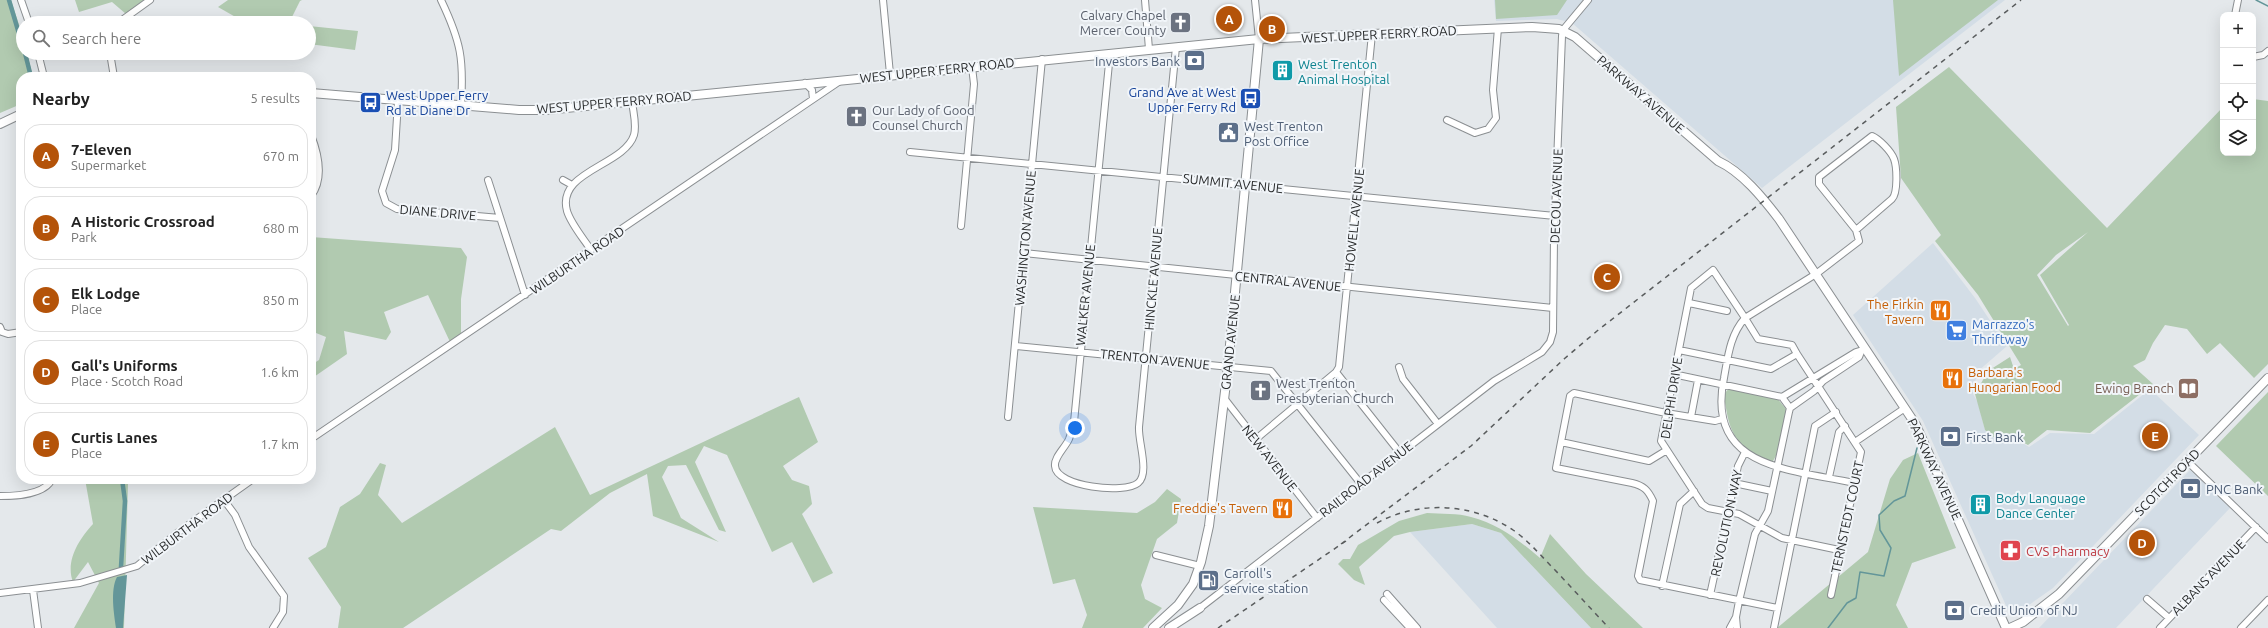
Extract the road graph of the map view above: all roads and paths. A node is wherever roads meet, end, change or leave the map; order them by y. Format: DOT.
graph roads {
  1 [pos="22,0"];
  2 [pos="150,0"];
  3 [pos="441,0"];
  4 [pos="883,0"];
  5 [pos="1145,0"];
  6 [pos="1256,0"];
  7 [pos="1588,0"];
  8 [pos="2238,0"];
  9 [pos="2236,12"];
  10 [pos="27,16"];
  11 [pos="128,16"];
  12 [pos="1498,28"];
  13 [pos="1563,30"];
  14 [pos="1372,34"];
  15 [pos="1259,39"];
  16 [pos="1176,47"];
  17 [pos="1149,49"];
  18 [pos="2268,51"];
  19 [pos="1110,53"];
  20 [pos="2256,56"];
  21 [pos="1042,59"];
  22 [pos="40,60"];
  23 [pos="111,60"];
  24 [pos="972,67"];
  25 [pos="43,72"];
  26 [pos="113,72"];
  27 [pos="890,74"];
  28 [pos="842,80"];
  29 [pos="814,82"];
  30 [pos="805,83"];
  31 [pos="316,93"];
  32 [pos="821,94"];
  33 [pos="813,99"];
  34 [pos="398,101"];
  35 [pos="632,101"];
  36 [pos="461,106"];
  37 [pos="16,118"];
  38 [pos="1447,120"];
  39 [pos="0,124"];
  40 [pos="910,152"];
  41 [pos="316,156"];
  42 [pos="967,157"];
  43 [pos="1032,163"];
  44 [pos="1098,170"];
  45 [pos="1163,177"];
  46 [pos="488,180"];
  47 [pos="563,180"];
  48 [pos="316,184"];
  49 [pos="1246,184"];
  50 [pos="572,185"];
  51 [pos="1356,196"];
  52 [pos="1555,216"];
  53 [pos="500,218"];
  54 [pos="961,226"];
  55 [pos="1856,230"];
  56 [pos="591,250"];
  57 [pos="1024,253"];
  58 [pos="1089,260"];
  59 [pos="1154,267"];
  60 [pos="1816,274"];
  61 [pos="1237,275"];
  62 [pos="1347,287"];
  63 [pos="525,295"];
  64 [pos="1689,304"];
  65 [pos="1553,308"];
  66 [pos="1727,311"];
  67 [pos="1745,318"];
  68 [pos="0,327"];
  69 [pos="16,333"];
  70 [pos="1015,346"];
  71 [pos="1679,350"];
  72 [pos="1864,350"];
  73 [pos="1080,352"];
  74 [pos="1797,354"];
  75 [pos="1537,356"];
  76 [pos="1146,358"];
  77 [pos="1728,360"];
  78 [pos="1228,366"];
  79 [pos="1399,367"];
  80 [pos="1336,372"];
  81 [pos="1673,374"];
  82 [pos="1814,378"];
  83 [pos="2268,378"];
  84 [pos="1698,380"];
  85 [pos="1723,384"];
  86 [pos="1819,386"];
  87 [pos="1782,397"];
  88 [pos="1224,398"];
  89 [pos="1298,404"];
  90 [pos="1790,408"];
  91 [pos="1905,408"];
  92 [pos="1836,412"];
  93 [pos="1666,413"];
  94 [pos="1008,417"];
  95 [pos="1691,418"];
  96 [pos="1722,419"];
  97 [pos="1438,424"];
  98 [pos="1845,426"];
  99 [pos="316,436"];
  100 [pos="1256,439"];
  101 [pos="1561,442"];
  102 [pos="1855,442"];
  103 [pos="1667,450"];
  104 [pos="1745,452"];
  105 [pos="1400,454"];
  106 [pos="2187,461"];
  107 [pos="1778,467"];
  108 [pos="1805,472"];
  109 [pos="1829,477"];
  110 [pos="1734,483"];
  111 [pos="1854,483"];
  112 [pos="49,484"];
  113 [pos="246,484"];
  114 [pos="1361,484"];
  115 [pos="1112,488"];
  116 [pos="1694,491"];
  117 [pos="1772,491"];
  118 [pos="0,496"];
  119 [pos="224,500"];
  120 [pos="1728,512"];
  121 [pos="1317,518"];
  122 [pos="1760,526"];
  123 [pos="2256,527"];
  124 [pos="2268,539"];
  125 [pos="1792,541"];
  126 [pos="1839,550"];
  127 [pos="1156,555"];
  128 [pos="1200,566"];
  129 [pos="1662,586"];
  130 [pos="33,590"];
  131 [pos="0,594"];
  132 [pos="1710,595"];
  133 [pos="1831,595"];
  134 [pos="2146,599"];
  135 [pos="2268,600"];
  136 [pos="1739,601"];
  137 [pos="1200,608"];
  138 [pos="1777,608"];
  139 [pos="1736,617"];
  140 [pos="2169,618"];
  141 [pos="1157,627"];
  142 [pos="38,628"];
  143 [pos="273,628"];
  144 [pos="1169,628"];
  145 [pos="1410,628"];
  146 [pos="1417,628"];
  147 [pos="1730,628"];
  148 [pos="1737,628"];
  149 [pos="1774,628"];
  150 [pos="2006,628"];
  151 [pos="2010,628"];
  152 [pos="2160,628"];
  153 [pos="2241,628"];
  1 -- 10 [label="street"];
  2 -- 11 [label="street"];
  3 -- 36 [label="street"];
  4 -- 27 [label="street"];
  5 -- 17 [label="street"];
  6 -- 15 [label="street"];
  7 -- 13 [label="street"];
  8 -- 9 [label="street"];
  12 -- 13 [label="main road, WEST UPPER FERRY ROAD"];
  12 -- 14 [label="main road, WEST UPPER FERRY ROAD"];
  12 -- 38 [label="street"];
  13 -- 52 [label="street, DECOU AVENUE"];
  13 -- 60 [label="main road, PARKWAY AVENUE"];
  14 -- 15 [label="main road, WEST UPPER FERRY ROAD"];
  14 -- 51 [label="street, HOWELL AVENUE"];
  15 -- 16 [label="main road, WEST UPPER FERRY ROAD"];
  15 -- 49 [label="main road, GRAND AVENUE"];
  16 -- 17 [label="main road, WEST UPPER FERRY ROAD"];
  16 -- 45 [label="street, HINCKLE AVENUE"];
  17 -- 19 [label="main road, WEST UPPER FERRY ROAD"];
  18 -- 20 [label="street"];
  19 -- 21 [label="main road, WEST UPPER FERRY ROAD"];
  19 -- 44 [label="street, WALKER AVENUE"];
  21 -- 24 [label="main road, WEST UPPER FERRY ROAD"];
  21 -- 43 [label="street, WASHINGTON AVENUE"];
  22 -- 25 [label="street"];
  23 -- 26 [label="street"];
  24 -- 27 [label="main road, WEST UPPER FERRY ROAD"];
  24 -- 42 [label="street"];
  27 -- 28 [label="main road, WEST UPPER FERRY ROAD"];
  28 -- 29 [label="main road, WEST UPPER FERRY ROAD"];
  28 -- 32 [label="street, WILBURTHA ROAD"];
  29 -- 30 [label="main road, WEST UPPER FERRY ROAD"];
  29 -- 32 [label="street"];
  30 -- 33 [label="street"];
  30 -- 35 [label="main road, WEST UPPER FERRY ROAD"];
  31 -- 34 [label="main road, WEST UPPER FERRY ROAD"];
  32 -- 33 [label="street, WILBURTHA ROAD"];
  33 -- 56 [label="street, WILBURTHA ROAD"];
  34 -- 36 [label="main road, WEST UPPER FERRY ROAD"];
  34 -- 53 [label="street, DIANE DRIVE"];
  35 -- 36 [label="main road, WEST UPPER FERRY ROAD"];
  35 -- 50 [label="street"];
  37 -- 39 [label="main road"];
  40 -- 42 [label="street, SUMMIT AVENUE"];
  41 -- 48 [label="street"];
  42 -- 43 [label="street, SUMMIT AVENUE"];
  42 -- 54 [label="street"];
  43 -- 44 [label="street, SUMMIT AVENUE"];
  43 -- 57 [label="street, WASHINGTON AVENUE"];
  44 -- 45 [label="street, SUMMIT AVENUE"];
  44 -- 58 [label="street, WALKER AVENUE"];
  45 -- 49 [label="street, SUMMIT AVENUE"];
  45 -- 59 [label="street, HINCKLE AVENUE"];
  46 -- 53 [label="street, DIANE DRIVE"];
  47 -- 50 [label="street"];
  49 -- 51 [label="street, SUMMIT AVENUE"];
  49 -- 61 [label="main road, GRAND AVENUE"];
  50 -- 56 [label="street"];
  51 -- 52 [label="street, SUMMIT AVENUE"];
  51 -- 62 [label="street, HOWELL AVENUE"];
  52 -- 65 [label="street, DECOU AVENUE"];
  53 -- 63 [label="street, DIANE DRIVE"];
  55 -- 55 [label="street"];
  55 -- 60 [label="street"];
  56 -- 63 [label="street, WILBURTHA ROAD"];
  57 -- 58 [label="street, CENTRAL AVENUE"];
  57 -- 70 [label="street, WASHINGTON AVENUE"];
  58 -- 59 [label="street, CENTRAL AVENUE"];
  58 -- 73 [label="street, WALKER AVENUE"];
  59 -- 61 [label="street, CENTRAL AVENUE"];
  59 -- 76 [label="street, HINCKLE AVENUE"];
  60 -- 67 [label="street"];
  60 -- 72 [label="main road, PARKWAY AVENUE"];
  61 -- 62 [label="street, CENTRAL AVENUE"];
  61 -- 78 [label="main road, GRAND AVENUE"];
  62 -- 65 [label="street, CENTRAL AVENUE"];
  62 -- 80 [label="street, HOWELL AVENUE"];
  63 -- 99 [label="street, WILBURTHA ROAD"];
  64 -- 66 [label="street"];
  64 -- 67 [label="street, DELPHI DRIVE"];
  64 -- 71 [label="street, DELPHI DRIVE"];
  65 -- 75 [label="street, DECOU AVENUE"];
  67 -- 74 [label="street, TERNSTEDT COURT"];
  67 -- 77 [label="street"];
  68 -- 69 [label="street"];
  70 -- 73 [label="street, TRENTON AVENUE"];
  70 -- 94 [label="street, WASHINGTON AVENUE"];
  71 -- 77 [label="street"];
  71 -- 81 [label="street, DELPHI DRIVE"];
  72 -- 82 [label="street"];
  72 -- 86 [label="street"];
  72 -- 91 [label="main road, PARKWAY AVENUE"];
  73 -- 76 [label="street, TRENTON AVENUE"];
  73 -- 115 [label="street, WALKER AVENUE"];
  74 -- 77 [label="street"];
  74 -- 82 [label="street, TERNSTEDT COURT"];
  75 -- 97 [label="street, RAILROAD AVENUE"];
  76 -- 78 [label="street, TRENTON AVENUE"];
  76 -- 115 [label="street, HINCKLE AVENUE"];
  77 -- 85 [label="street"];
  78 -- 88 [label="main road, GRAND AVENUE"];
  78 -- 89 [label="street, TRENTON AVENUE"];
  79 -- 97 [label="street"];
  80 -- 89 [label="street"];
  80 -- 105 [label="street"];
  81 -- 84 [label="street"];
  81 -- 93 [label="street, DELPHI DRIVE"];
  82 -- 86 [label="street, TERNSTEDT COURT"];
  82 -- 87 [label="street"];
  83 -- 106 [label="main road, SCOTCH ROAD"];
  84 -- 85 [label="street"];
  84 -- 95 [label="street"];
  85 -- 87 [label="street"];
  85 -- 96 [label="street"];
  86 -- 90 [label="street"];
  86 -- 92 [label="street, TERNSTEDT COURT"];
  87 -- 90 [label="street"];
  88 -- 100 [label="street, NEW AVENUE"];
  88 -- 128 [label="main road, GRAND AVENUE"];
  89 -- 100 [label="street"];
  89 -- 114 [label="street, TRENTON AVENUE"];
  90 -- 107 [label="street"];
  91 -- 102 [label="street"];
  91 -- 150 [label="main road, PARKWAY AVENUE"];
  92 -- 98 [label="street, TERNSTEDT COURT"];
  92 -- 108 [label="street"];
  93 -- 95 [label="street"];
  93 -- 101 [label="street"];
  93 -- 103 [label="street, DELPHI DRIVE"];
  95 -- 96 [label="street"];
  96 -- 104 [label="street"];
  97 -- 105 [label="street, RAILROAD AVENUE"];
  98 -- 102 [label="street, TERNSTEDT COURT"];
  98 -- 109 [label="street"];
  100 -- 121 [label="street, NEW AVENUE"];
  101 -- 103 [label="street"];
  101 -- 129 [label="street"];
  102 -- 111 [label="street, TERNSTEDT COURT"];
  103 -- 116 [label="street, DELPHI DRIVE"];
  104 -- 107 [label="street"];
  104 -- 110 [label="street, REVOLUTION WAY"];
  105 -- 114 [label="street, RAILROAD AVENUE"];
  106 -- 123 [label="street"];
  106 -- 151 [label="main road, SCOTCH ROAD"];
  107 -- 108 [label="street"];
  107 -- 117 [label="street"];
  108 -- 109 [label="street"];
  108 -- 125 [label="street"];
  109 -- 111 [label="street"];
  110 -- 117 [label="street"];
  110 -- 120 [label="street, REVOLUTION WAY"];
  111 -- 126 [label="street, TERNSTEDT COURT"];
  112 -- 118 [label="street"];
  113 -- 119 [label="street, WILBURTHA ROAD"];
  114 -- 121 [label="street, RAILROAD AVENUE"];
  116 -- 120 [label="street, DELPHI DRIVE"];
  116 -- 129 [label="street"];
  117 -- 122 [label="street"];
  119 -- 130 [label="street, WILBURTHA ROAD"];
  119 -- 143 [label="street"];
  120 -- 122 [label="street, DELPHI DRIVE"];
  120 -- 132 [label="street, REVOLUTION WAY"];
  121 -- 137 [label="street, RAILROAD AVENUE"];
  122 -- 125 [label="street, DELPHI DRIVE"];
  122 -- 136 [label="street"];
  123 -- 124 [label="street"];
  123 -- 140 [label="street, ALBANS AVENUE"];
  125 -- 126 [label="street, DELPHI DRIVE"];
  125 -- 138 [label="street"];
  126 -- 133 [label="street, TERNSTEDT COURT"];
  127 -- 128 [label="street"];
  128 -- 141 [label="main road, GRAND AVENUE"];
  129 -- 132 [label="street"];
  130 -- 131 [label="street, WILBURTHA ROAD"];
  130 -- 142 [label="street"];
  132 -- 136 [label="street"];
  134 -- 140 [label="street"];
  135 -- 153 [label="street"];
  136 -- 138 [label="street"];
  136 -- 139 [label="street"];
  137 -- 144 [label="main road"];
  138 -- 149 [label="street"];
  139 -- 147 [label="street"];
  139 -- 148 [label="street"];
  140 -- 152 [label="street, ALBANS AVENUE"];
  145 -- 146 [label="street"];
}
